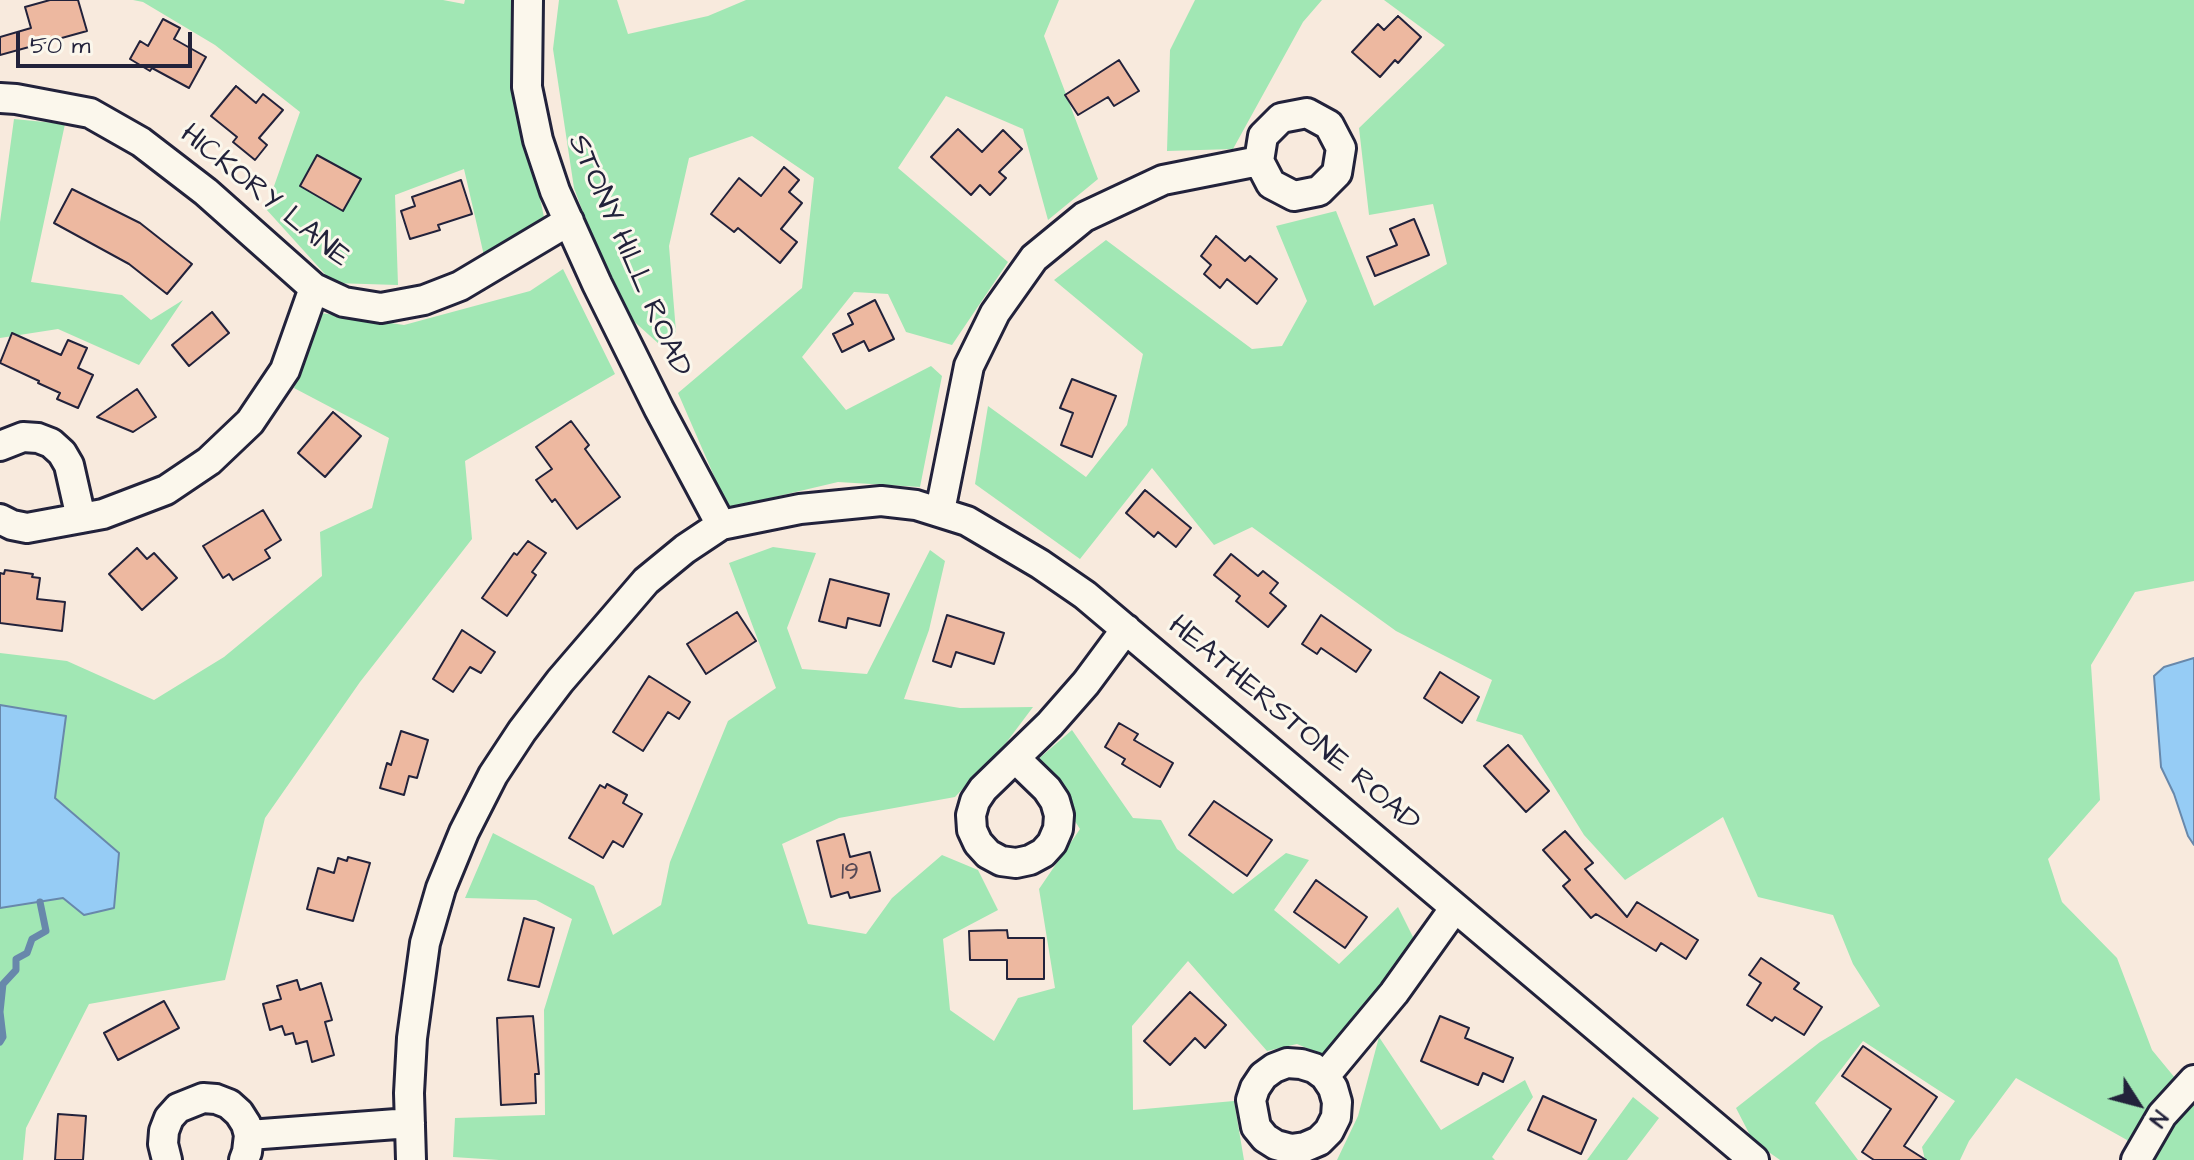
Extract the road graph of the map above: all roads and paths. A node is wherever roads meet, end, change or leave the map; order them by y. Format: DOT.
graph roads {
  1 [pos="528,0"];
  2 [pos="0,98"];
  3 [pos="1259,161"];
  4 [pos="569,221"];
  5 [pos="314,288"];
  6 [pos="0,446"];
  7 [pos="940,511"];
  8 [pos="81,518"];
  9 [pos="0,519"];
  10 [pos="721,525"];
  11 [pos="1126,629"];
  12 [pos="1015,758"];
  13 [pos="1454,909"];
  14 [pos="1325,1076"];
  15 [pos="2194,1080"];
  16 [pos="410,1123"];
  17 [pos="246,1148"];
  18 [pos="167,1160"];
  19 [pos="411,1160"];
  20 [pos="1754,1160"];
  21 [pos="2136,1160"];
  1 -- 4 [label="street, STONY HILL ROAD"];
  2 -- 5 [label="street, HICKORY LANE"];
  3 -- 7 [label="street"];
  4 -- 5 [label="street, HICKORY LANE"];
  4 -- 10 [label="street, STONY HILL ROAD"];
  5 -- 8 [label="street"];
  6 -- 8 [label="street"];
  7 -- 10 [label="street, HEATHERSTONE ROAD"];
  7 -- 11 [label="street, HEATHERSTONE ROAD"];
  8 -- 9 [label="street"];
  10 -- 16 [label="street"];
  11 -- 12 [label="street"];
  11 -- 13 [label="street, HEATHERSTONE ROAD"];
  13 -- 14 [label="street"];
  13 -- 20 [label="street, HEATHERSTONE ROAD"];
  15 -- 21 [label="street"];
  16 -- 17 [label="street"];
  16 -- 19 [label="street"];
  17 -- 18 [label="street"];
}
